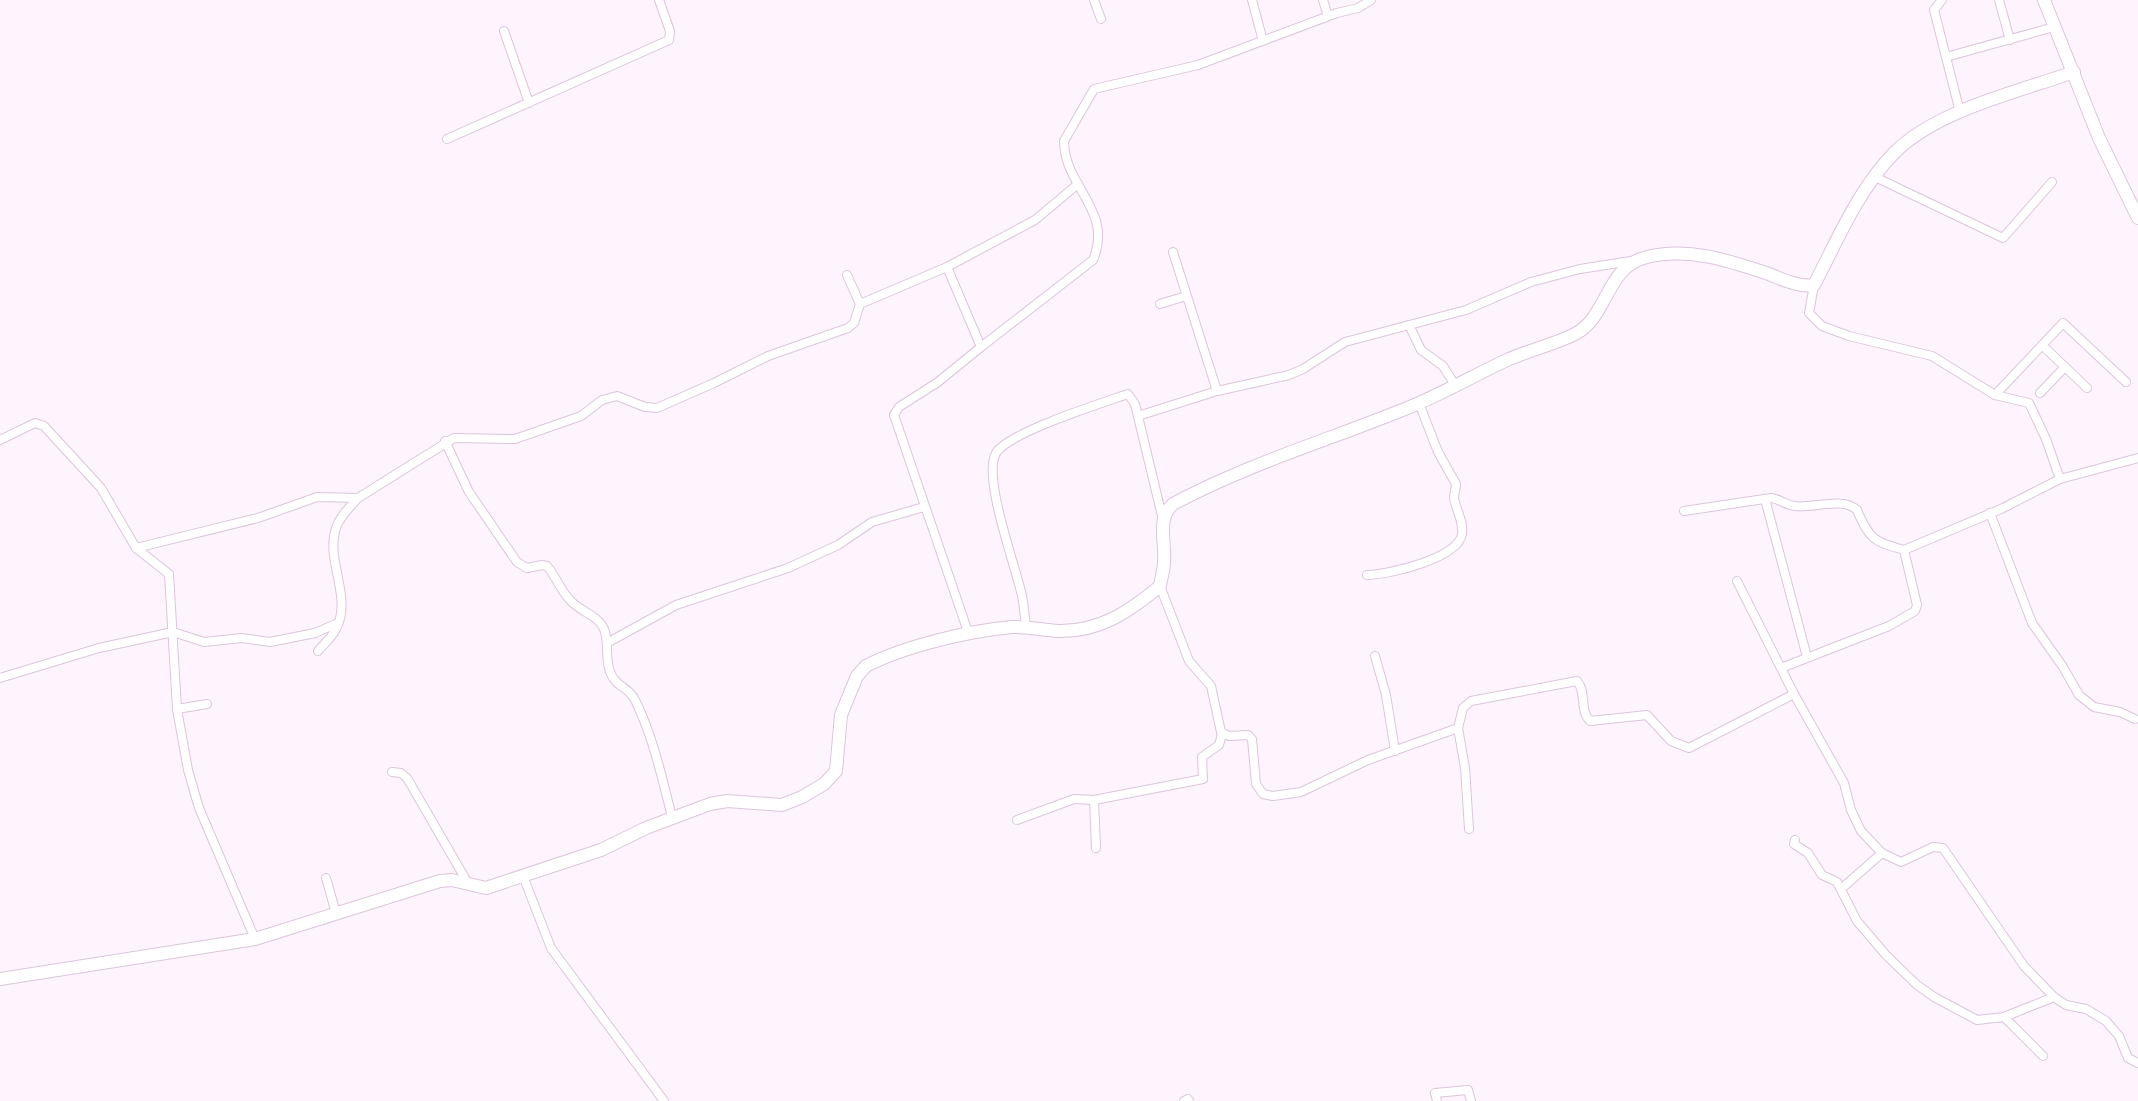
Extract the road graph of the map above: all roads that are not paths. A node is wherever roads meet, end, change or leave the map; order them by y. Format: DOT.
graph roads {
  1 [pos="660,0"];
  2 [pos="1094,0"];
  3 [pos="1251,0"];
  4 [pos="1323,0"];
  5 [pos="1371,0"];
  6 [pos="1942,0"];
  7 [pos="1999,0"];
  8 [pos="2044,0"];
  9 [pos="1328,16"];
  10 [pos="1101,19"];
  11 [pos="2054,27"];
  12 [pos="504,31"];
  13 [pos="2010,40"];
  14 [pos="1263,41"];
  15 [pos="1946,57"];
  16 [pos="2073,72"];
  17 [pos="530,103"];
  18 [pos="1960,112"];
  19 [pos="447,139"];
  20 [pos="1875,177"];
  21 [pos="2052,182"];
  22 [pos="1078,184"];
  23 [pos="2138,218"];
  24 [pos="1173,252"];
  25 [pos="1631,261"];
  26 [pos="947,267"];
  27 [pos="847,275"];
  28 [pos="1814,285"];
  29 [pos="1186,296"];
  30 [pos="860,304"];
  31 [pos="1160,304"];
  32 [pos="1409,325"];
  33 [pos="2042,345"];
  34 [pos="981,347"];
  35 [pos="2065,367"];
  36 [pos="2126,382"];
  37 [pos="1455,385"];
  38 [pos="2086,388"];
  39 [pos="1217,392"];
  40 [pos="2040,393"];
  41 [pos="1995,395"];
  42 [pos="1419,403"];
  43 [pos="1138,416"];
  44 [pos="0,440"];
  45 [pos="445,441"];
  46 [pos="2138,458"];
  47 [pos="2060,479"];
  48 [pos="358,498"];
  49 [pos="1765,499"];
  50 [pos="924,507"];
  51 [pos="1684,511"];
  52 [pos="1990,513"];
  53 [pos="1163,522"];
  54 [pos="136,548"];
  55 [pos="1904,550"];
  56 [pos="1367,575"];
  57 [pos="1737,581"];
  58 [pos="1160,586"];
  59 [pos="338,623"];
  60 [pos="1026,627"];
  61 [pos="173,632"];
  62 [pos="969,635"];
  63 [pos="607,643"];
  64 [pos="318,651"];
  65 [pos="1375,657"];
  66 [pos="1807,657"];
  67 [pos="1781,668"];
  68 [pos="0,678"];
  69 [pos="1794,694"];
  70 [pos="207,704"];
  71 [pos="177,709"];
  72 [pos="2135,719"];
  73 [pos="1458,728"];
  74 [pos="1222,734"];
  75 [pos="1395,752"];
  76 [pos="392,772"];
  77 [pos="1094,800"];
  78 [pos="672,817"];
  79 [pos="1017,820"];
  80 [pos="1469,828"];
  81 [pos="1795,840"];
  82 [pos="1096,848"];
  83 [pos="1882,854"];
  84 [pos="523,876"];
  85 [pos="326,878"];
  86 [pos="469,886"];
  87 [pos="1841,889"];
  88 [pos="336,913"];
  89 [pos="255,939"];
  90 [pos="0,979"];
  91 [pos="2054,997"];
  92 [pos="2004,1017"];
  93 [pos="2043,1056"];
  94 [pos="2132,1061"];
  95 [pos="663,1101"];
  96 [pos="1185,1101"];
  97 [pos="1189,1101"];
  98 [pos="1437,1101"];
  99 [pos="1471,1101"];
  1 -- 17 [label="street"];
  2 -- 10 [label="street"];
  3 -- 14 [label="street"];
  4 -- 9 [label="street"];
  5 -- 9 [label="street"];
  6 -- 15 [label="street"];
  7 -- 13 [label="street"];
  8 -- 11 [label="street"];
  9 -- 14 [label="street"];
  11 -- 13 [label="street"];
  11 -- 16 [label="street"];
  12 -- 17 [label="street"];
  13 -- 15 [label="street"];
  14 -- 22 [label="street"];
  15 -- 18 [label="street"];
  16 -- 18 [label="street"];
  16 -- 23 [label="street"];
  17 -- 19 [label="street"];
  18 -- 20 [label="street"];
  20 -- 21 [label="street"];
  20 -- 28 [label="street"];
  22 -- 26 [label="street"];
  22 -- 34 [label="street"];
  24 -- 29 [label="street"];
  25 -- 28 [label="street"];
  25 -- 32 [label="street"];
  25 -- 37 [label="street"];
  26 -- 30 [label="street"];
  26 -- 34 [label="street"];
  27 -- 30 [label="street"];
  28 -- 41 [label="street"];
  29 -- 31 [label="street"];
  29 -- 39 [label="street"];
  30 -- 45 [label="street"];
  32 -- 37 [label="street"];
  32 -- 39 [label="street"];
  33 -- 35 [label="street"];
  33 -- 36 [label="street"];
  33 -- 41 [label="street"];
  34 -- 50 [label="street"];
  35 -- 38 [label="street"];
  35 -- 40 [label="street"];
  37 -- 42 [label="street"];
  39 -- 43 [label="street"];
  41 -- 47 [label="street"];
  42 -- 53 [label="street"];
  42 -- 56 [label="street"];
  43 -- 53 [label="street"];
  43 -- 60 [label="street"];
  44 -- 54 [label="street"];
  45 -- 48 [label="street"];
  45 -- 63 [label="street"];
  46 -- 47 [label="street"];
  47 -- 52 [label="street"];
  48 -- 54 [label="street"];
  48 -- 59 [label="street"];
  49 -- 51 [label="street"];
  49 -- 55 [label="street"];
  49 -- 66 [label="street"];
  50 -- 62 [label="street"];
  50 -- 63 [label="street"];
  52 -- 55 [label="street"];
  52 -- 72 [label="street"];
  53 -- 58 [label="street"];
  54 -- 61 [label="street"];
  55 -- 66 [label="street"];
  57 -- 67 [label="street"];
  58 -- 60 [label="street"];
  58 -- 74 [label="street"];
  59 -- 61 [label="street"];
  59 -- 64 [label="street"];
  60 -- 62 [label="street"];
  61 -- 68 [label="street"];
  61 -- 71 [label="street"];
  62 -- 78 [label="street"];
  63 -- 78 [label="street"];
  65 -- 75 [label="street"];
  66 -- 67 [label="street"];
  67 -- 69 [label="street"];
  69 -- 73 [label="street"];
  69 -- 83 [label="street"];
  70 -- 71 [label="street"];
  71 -- 89 [label="street"];
  73 -- 75 [label="street"];
  73 -- 80 [label="street"];
  74 -- 75 [label="street"];
  74 -- 77 [label="street"];
  76 -- 86 [label="street"];
  77 -- 79 [label="street"];
  77 -- 82 [label="street"];
  78 -- 84 [label="street"];
  81 -- 87 [label="street"];
  83 -- 87 [label="street"];
  83 -- 91 [label="street"];
  84 -- 86 [label="street"];
  84 -- 95 [label="street"];
  85 -- 88 [label="street"];
  86 -- 88 [label="street"];
  87 -- 92 [label="street"];
  88 -- 89 [label="street"];
  89 -- 90 [label="street"];
  91 -- 92 [label="street"];
  91 -- 94 [label="street"];
  92 -- 93 [label="street"];
  96 -- 97 [label="street"];
  98 -- 99 [label="street"];
}
